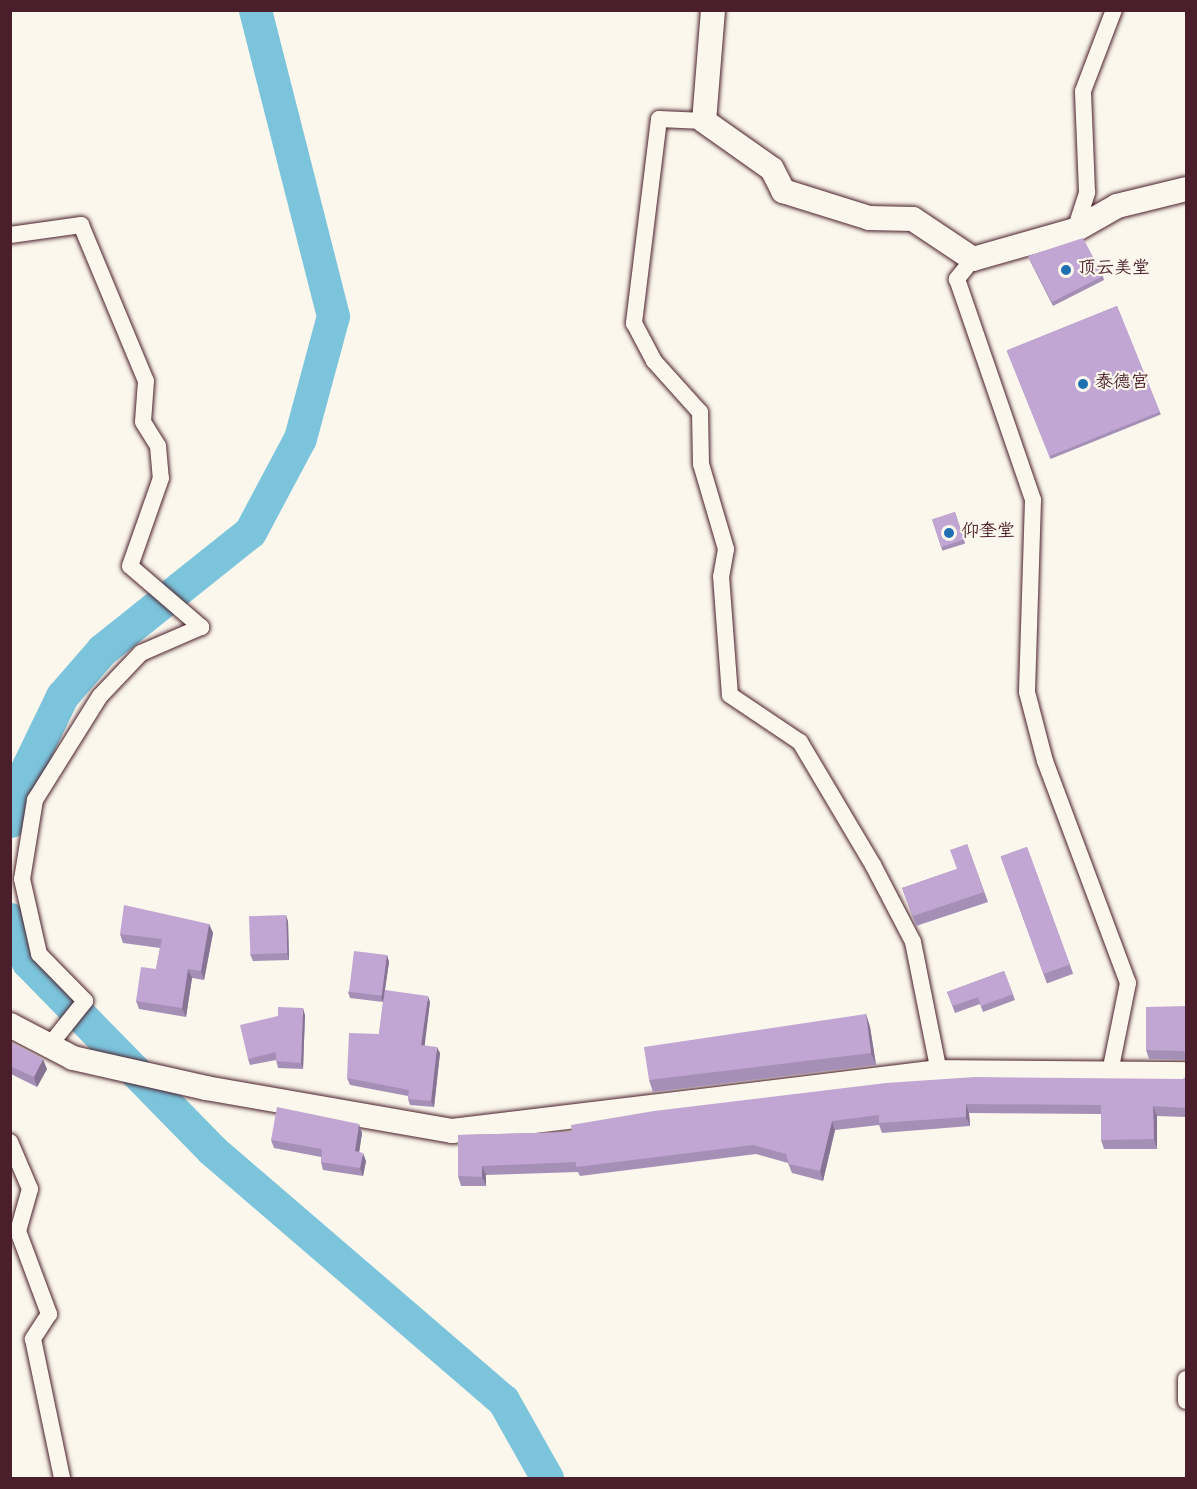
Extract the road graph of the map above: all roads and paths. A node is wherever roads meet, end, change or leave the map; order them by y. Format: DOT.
graph roads {
  1 [pos="712,10"];
  2 [pos="1114,10"];
  3 [pos="704,121"];
  4 [pos="1186,189"];
  5 [pos="1075,230"];
  6 [pos="10,235"];
  7 [pos="973,259"];
  8 [pos="10,1025"];
  9 [pos="54,1040"];
  10 [pos="939,1072"];
  11 [pos="1110,1072"];
  12 [pos="1186,1074"];
  13 [pos="10,1142"];
  14 [pos="1186,1379"];
  15 [pos="1186,1401"];
  16 [pos="62,1479"];
  1 -- 3 [label="street"];
  2 -- 5 [label="street"];
  3 -- 7 [label="street"];
  3 -- 10 [label="street"];
  4 -- 5 [label="street"];
  5 -- 7 [label="street"];
  6 -- 9 [label="street"];
  7 -- 11 [label="street"];
  8 -- 9 [label="street"];
  9 -- 10 [label="street"];
  10 -- 11 [label="street"];
  11 -- 12 [label="street"];
  13 -- 16 [label="street"];
  14 -- 15 [label="street"];
}
